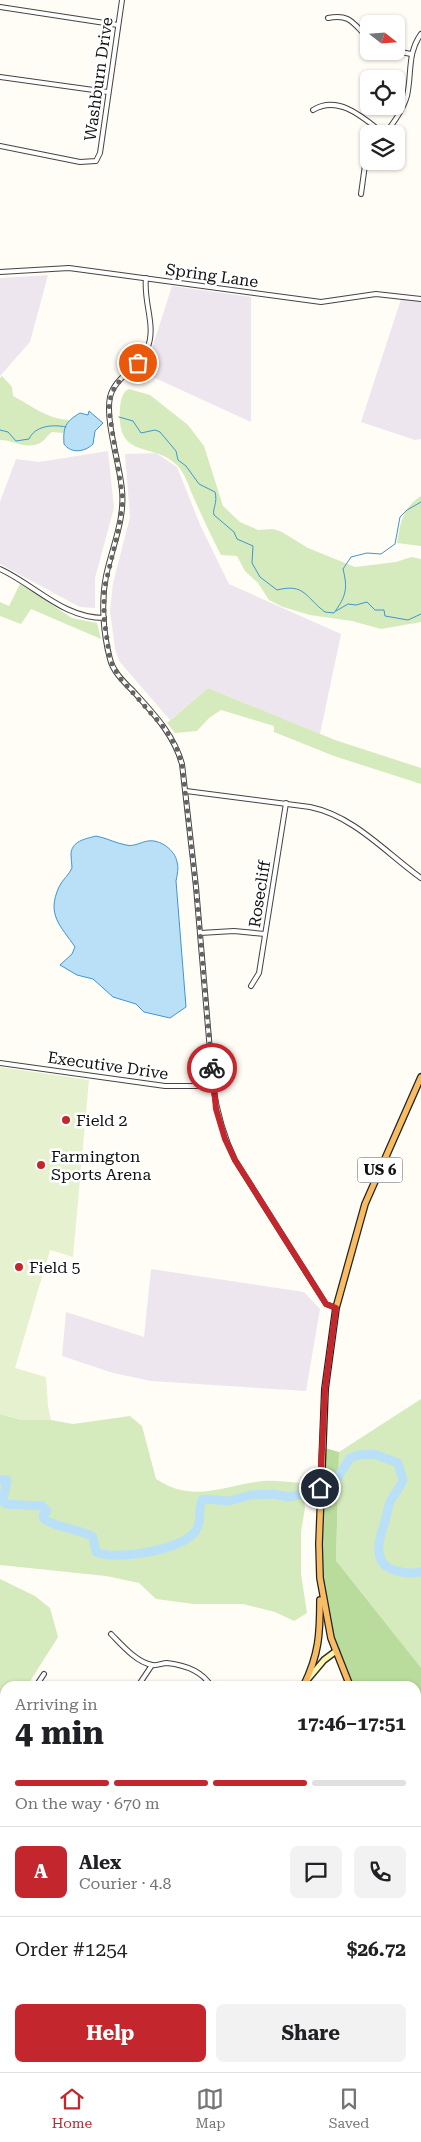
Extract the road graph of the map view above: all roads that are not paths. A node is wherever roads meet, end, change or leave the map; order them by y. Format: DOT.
graph roads {
  1 [pos="122,0"];
  2 [pos="0,7"];
  3 [pos="328,18"];
  4 [pos="118,25"];
  5 [pos="360,30"];
  6 [pos="421,34"];
  7 [pos="405,53"];
  8 [pos="411,54"];
  9 [pos="0,77"];
  10 [pos="108,92"];
  11 [pos="313,110"];
  12 [pos="373,125"];
  13 [pos="391,125"];
  14 [pos="0,146"];
  15 [pos="364,170"];
  16 [pos="361,194"];
  17 [pos="0,272"];
  18 [pos="146,278"];
  19 [pos="421,299"];
  20 [pos="0,569"];
  21 [pos="104,618"];
  22 [pos="186,791"];
  23 [pos="286,804"];
  24 [pos="421,878"];
  25 [pos="200,933"];
  26 [pos="265,934"];
  27 [pos="251,986"];
  28 [pos="0,1062"];
  29 [pos="421,1077"];
  30 [pos="213,1086"];
  31 [pos="336,1308"];
  32 [pos="320,1578"];
  33 [pos="111,1634"];
  34 [pos="336,1651"];
  35 [pos="152,1665"];
  36 [pos="44,1674"];
  37 [pos="39,1681"];
  38 [pos="141,1681"];
  39 [pos="207,1681"];
  40 [pos="305,1681"];
  41 [pos="306,1681"];
  42 [pos="348,1681"];
  1 -- 4 [label="street, Washburn Drive"];
  2 -- 4 [label="street"];
  3 -- 5 [label="street"];
  4 -- 10 [label="street, Washburn Drive"];
  6 -- 8 [label="street"];
  7 -- 8 [label="street"];
  8 -- 13 [label="street"];
  9 -- 10 [label="street"];
  10 -- 14 [label="street, Washburn Drive"];
  11 -- 12 [label="street"];
  15 -- 16 [label="street"];
  17 -- 18 [label="street, Spring Lane"];
  18 -- 19 [label="street, Spring Lane"];
  18 -- 21 [label="street"];
  20 -- 21 [label="street"];
  21 -- 22 [label="street"];
  22 -- 23 [label="street"];
  22 -- 25 [label="street"];
  23 -- 24 [label="street"];
  23 -- 26 [label="street, Rosecliff"];
  25 -- 26 [label="street"];
  25 -- 30 [label="street"];
  26 -- 27 [label="street, Rosecliff"];
  28 -- 30 [label="street, Executive Drive"];
  29 -- 31 [label="highway, US 6"];
  30 -- 31 [label="street"];
  31 -- 32 [label="highway, US 6"];
  32 -- 34 [label="highway, US 6"];
  32 -- 40 [label="highway"];
  33 -- 35 [label="street"];
  34 -- 41 [label="main road"];
  34 -- 42 [label="highway, US 6"];
  35 -- 38 [label="street"];
  35 -- 39 [label="street"];
  36 -- 37 [label="street"];
}
